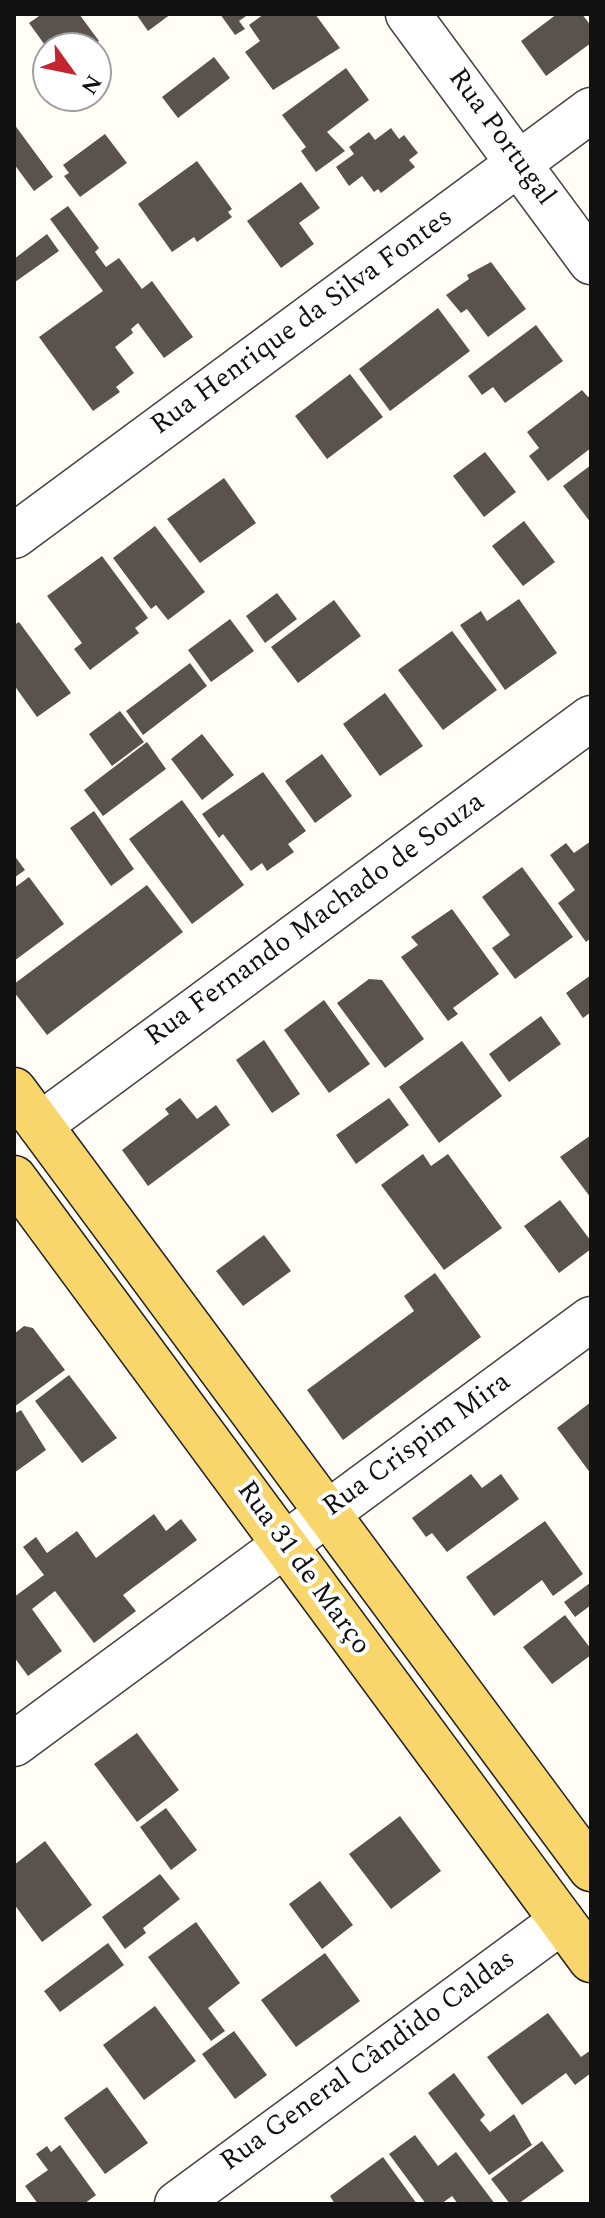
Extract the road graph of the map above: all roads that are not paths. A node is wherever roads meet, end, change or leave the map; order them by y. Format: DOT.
graph roads {
  1 [pos="408,14"];
  2 [pos="591,110"];
  3 [pos="519,163"];
  4 [pos="591,262"];
  5 [pos="14,536"];
  6 [pos="591,718"];
  7 [pos="14,1090"];
  8 [pos="40,1125"];
  9 [pos="14,1178"];
  10 [pos="591,1319"];
  11 [pos="328,1513"];
  12 [pos="285,1545"];
  13 [pos="14,1744"];
  14 [pos="591,1869"];
  15 [pos="562,1921"];
  16 [pos="591,1960"];
  17 [pos="177,2204"];
  1 -- 3 [label="street, Rua Portugal"];
  2 -- 3 [label="street, Rua Henrique da Silva Fontes"];
  3 -- 4 [label="street, Rua Portugal"];
  3 -- 5 [label="street, Rua Henrique da Silva Fontes"];
  6 -- 8 [label="street, Rua Fernando Machado de Souza"];
  7 -- 8 [label="main road, Rua 31 de Março"];
  8 -- 11 [label="main road, Rua 31 de Março"];
  9 -- 12 [label="main road, Rua 31 de Março"];
  10 -- 11 [label="street, Rua Crispim Mira"];
  11 -- 12 [label="street, Rua Crispim Mira"];
  11 -- 14 [label="main road, Rua 31 de Março"];
  12 -- 13 [label="street, Rua Crispim Mira"];
  12 -- 15 [label="main road, Rua 31 de Março"];
  15 -- 16 [label="main road, Rua 31 de Março"];
  15 -- 17 [label="street, Rua General Cândido Caldas"];
}
